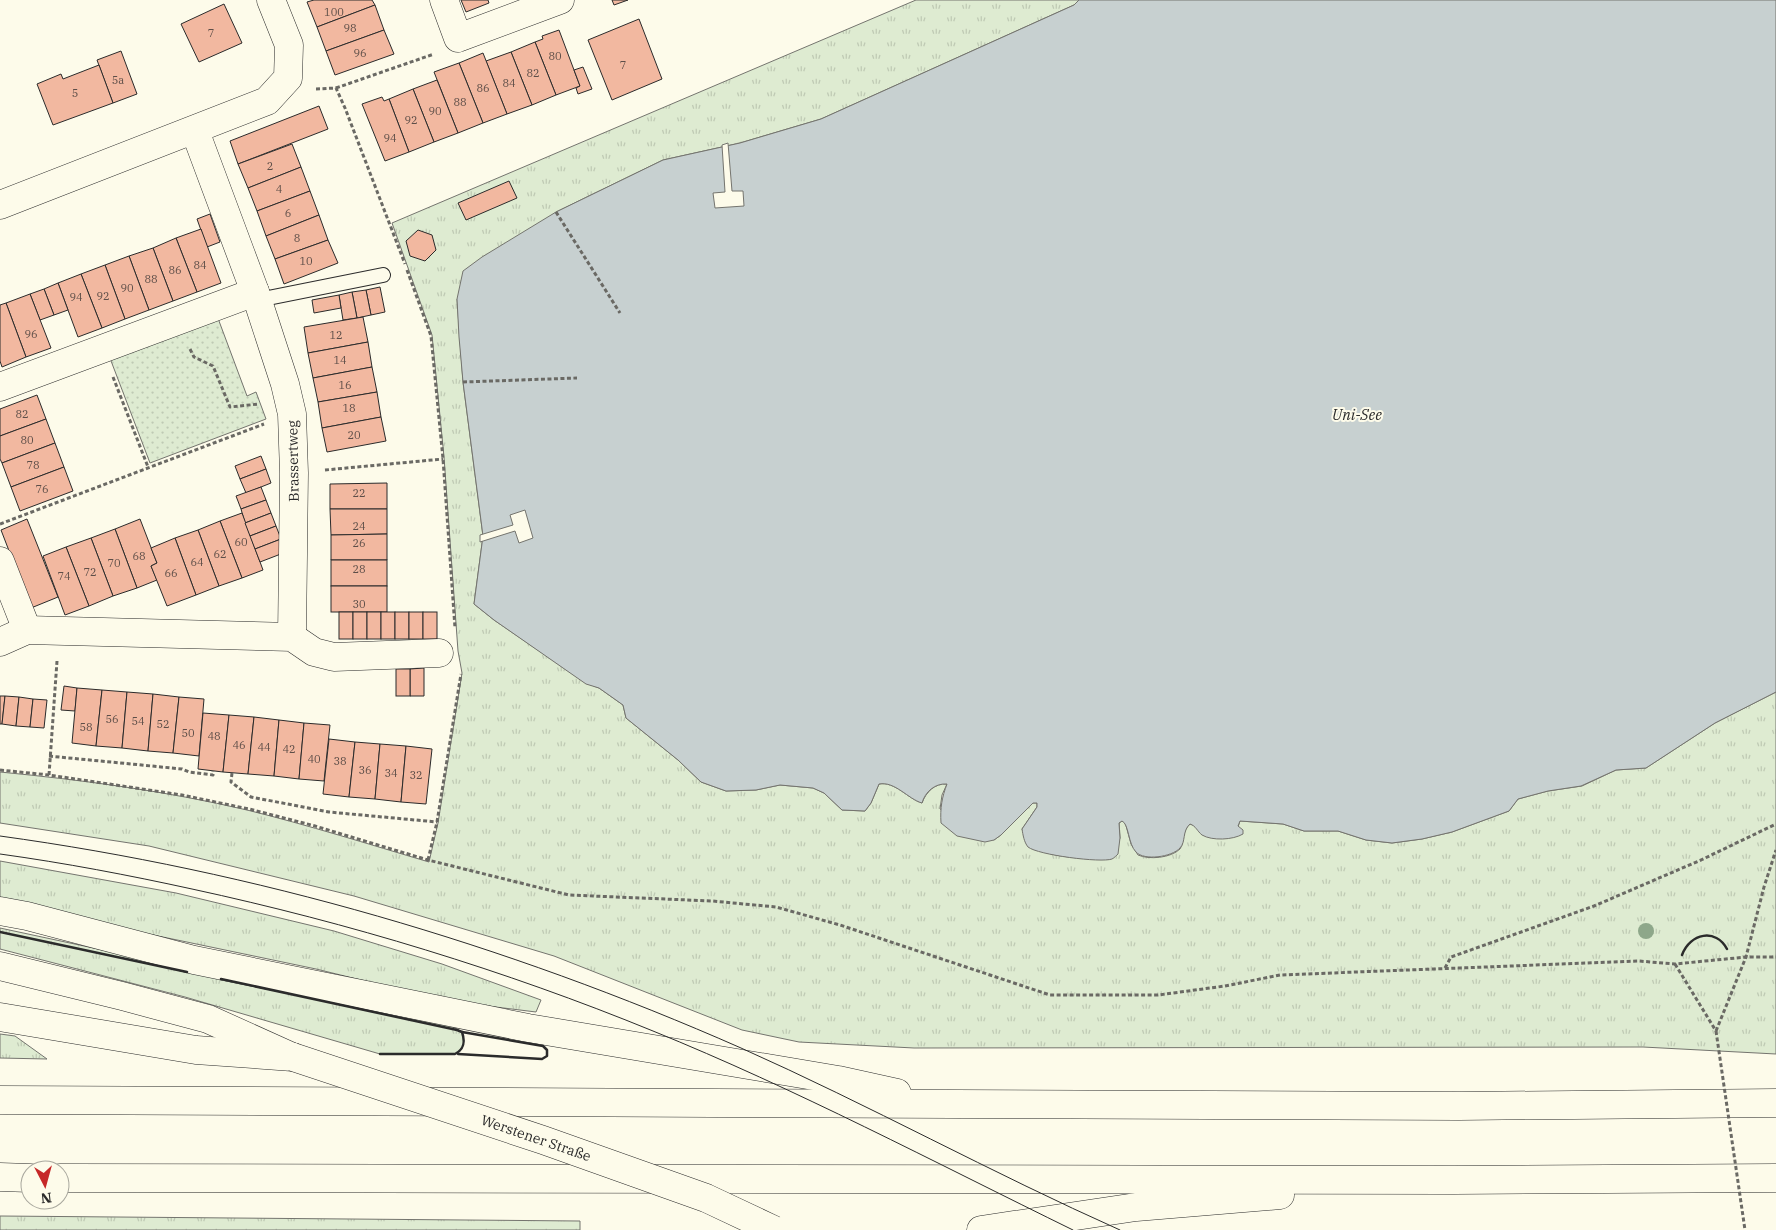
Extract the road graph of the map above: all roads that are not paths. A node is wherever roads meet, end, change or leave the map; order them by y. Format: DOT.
graph roads {
  1 [pos="270,0"];
  2 [pos="444,0"];
  3 [pos="560,0"];
  4 [pos="195,130"];
  5 [pos="0,205"];
  6 [pos="383,275"];
  7 [pos="256,296"];
  8 [pos="0,387"];
  9 [pos="0,561"];
  10 [pos="27,630"];
  11 [pos="292,636"];
  12 [pos="0,642"];
  13 [pos="451,650"];
  14 [pos="0,912"];
  15 [pos="0,966"];
  16 [pos="0,1018"];
  17 [pos="293,1057"];
  18 [pos="0,1100"];
  19 [pos="1776,1103"];
  20 [pos="947,1104"];
  21 [pos="0,1177"];
  22 [pos="20,1178"];
  23 [pos="70,1178"];
  24 [pos="1776,1178"];
  25 [pos="1454,1180"];
  26 [pos="774,1230"];
  27 [pos="981,1230"];
  1 -- 4 [label="main road"];
  2 -- 3 [label="main road"];
  4 -- 5 [label="main road"];
  4 -- 7 [label="main road, Brassertweg"];
  6 -- 7 [label="lane"];
  7 -- 8 [label="main road"];
  7 -- 11 [label="main road, Brassertweg"];
  9 -- 10 [label="main road"];
  10 -- 11 [label="main road"];
  10 -- 12 [label="main road"];
  11 -- 13 [label="main road"];
  14 -- 20 [label="main road"];
  15 -- 17 [label="main road"];
  16 -- 17 [label="main road"];
  17 -- 26 [label="main road, Werstener Straße, bridge"];
  18 -- 20 [label="main road"];
  19 -- 20 [label="main road"];
  21 -- 22 [label="main road"];
  23 -- 25 [label="main road"];
  24 -- 25 [label="main road"];
  25 -- 27 [label="main road"];
}
